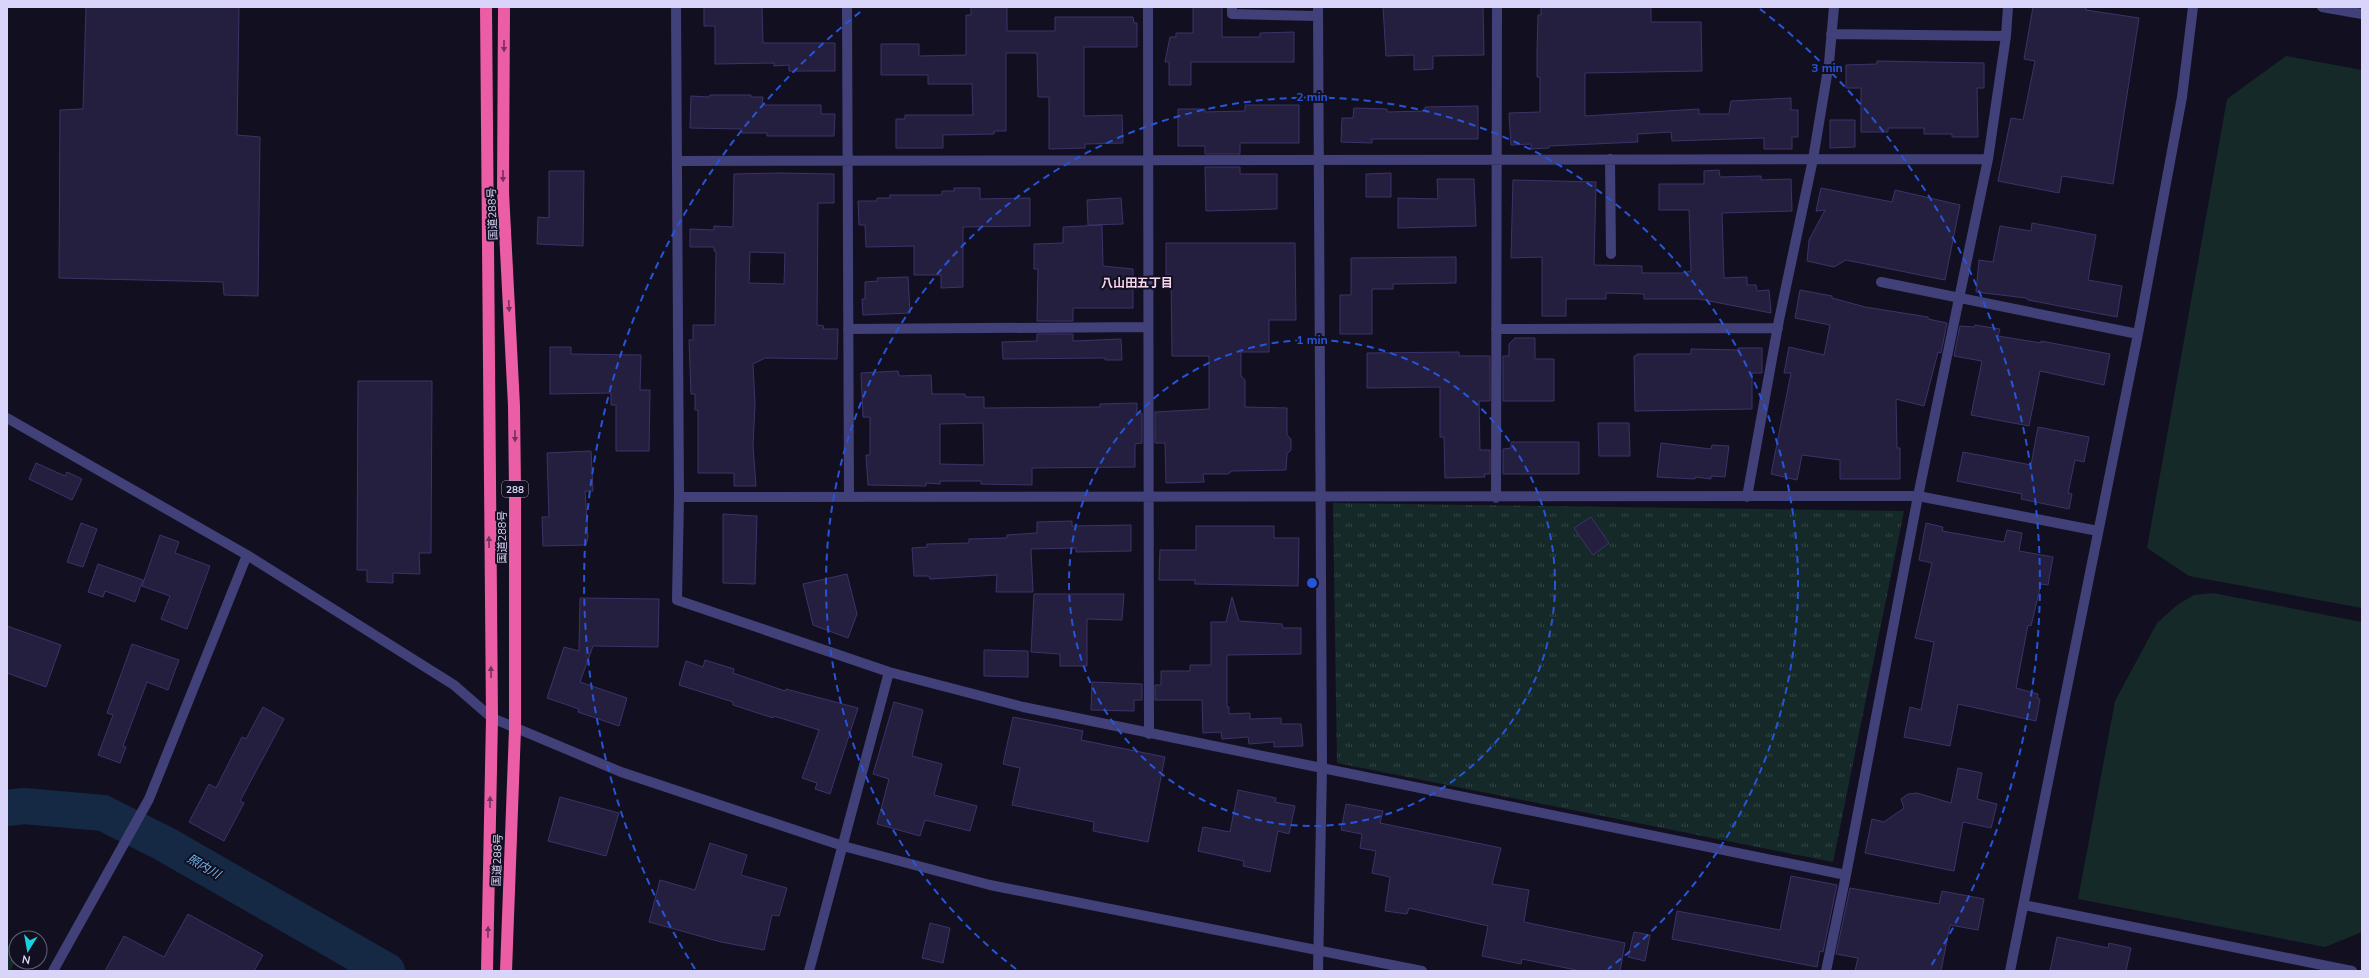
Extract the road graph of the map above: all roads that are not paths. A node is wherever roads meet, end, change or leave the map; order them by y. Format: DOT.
graph roads {
  1 [pos="486,7"];
  2 [pos="504,7"];
  3 [pos="676,7"];
  4 [pos="847,7"];
  5 [pos="1148,7"];
  6 [pos="1232,7"];
  7 [pos="1497,7"];
  8 [pos="1834,7"];
  9 [pos="2008,7"];
  10 [pos="2193,7"];
  11 [pos="2322,7"];
  12 [pos="1318,11"];
  13 [pos="2362,14"];
  14 [pos="1831,34"];
  15 [pos="2006,36"];
  16 [pos="1320,158"];
  17 [pos="847,159"];
  18 [pos="1497,159"];
  19 [pos="1610,159"];
  20 [pos="1813,159"];
  21 [pos="1988,159"];
  22 [pos="1148,160"];
  23 [pos="678,161"];
  24 [pos="1611,254"];
  25 [pos="1881,282"];
  26 [pos="1959,297"];
  27 [pos="1148,327"];
  28 [pos="1778,328"];
  29 [pos="848,329"];
  30 [pos="1496,329"];
  31 [pos="2138,334"];
  32 [pos="7,418"];
  33 [pos="1319,495"];
  34 [pos="1150,496"];
  35 [pos="1747,496"];
  36 [pos="1918,496"];
  37 [pos="680,497"];
  38 [pos="849,497"];
  39 [pos="1496,498"];
  40 [pos="2098,532"];
  41 [pos="247,555"];
  42 [pos="889,672"];
  43 [pos="492,718"];
  44 [pos="515,729"];
  45 [pos="1150,734"];
  46 [pos="1322,769"];
  47 [pos="844,846"];
  48 [pos="1846,876"];
  49 [pos="2024,905"];
  50 [pos="1318,950"];
  51 [pos="53,971"];
  52 [pos="488,971"];
  53 [pos="506,971"];
  54 [pos="809,971"];
  55 [pos="1318,971"];
  56 [pos="1422,971"];
  57 [pos="1826,971"];
  58 [pos="2010,971"];
  59 [pos="2352,971"];
  43 -- 1 [label="highway, 国道288号 / 288, one-way"];
  2 -- 44 [label="highway, 国道288号 / 288, one-way"];
  3 -- 23 [label="street"];
  4 -- 17 [label="street"];
  5 -- 22 [label="street"];
  6 -- 12 [label="street"];
  7 -- 18 [label="street"];
  8 -- 14 [label="street"];
  9 -- 15 [label="street"];
  10 -- 31 [label="street"];
  11 -- 13 [label="street"];
  12 -- 16 [label="street"];
  14 -- 15 [label="street"];
  14 -- 20 [label="street"];
  15 -- 21 [label="street"];
  16 -- 18 [label="street"];
  16 -- 22 [label="street"];
  16 -- 33 [label="street"];
  17 -- 22 [label="street"];
  17 -- 23 [label="street"];
  17 -- 29 [label="street"];
  18 -- 19 [label="street"];
  18 -- 30 [label="street"];
  19 -- 20 [label="street"];
  19 -- 24 [label="street"];
  20 -- 21 [label="street"];
  20 -- 28 [label="street"];
  21 -- 26 [label="street"];
  22 -- 27 [label="street"];
  23 -- 37 [label="street"];
  25 -- 26 [label="street"];
  26 -- 31 [label="street"];
  26 -- 36 [label="street"];
  27 -- 29 [label="street"];
  27 -- 34 [label="street"];
  28 -- 30 [label="street"];
  28 -- 35 [label="street"];
  29 -- 38 [label="street"];
  30 -- 39 [label="street"];
  31 -- 40 [label="street"];
  32 -- 41 [label="street"];
  33 -- 34 [label="street"];
  33 -- 39 [label="street"];
  33 -- 46 [label="street"];
  34 -- 38 [label="street"];
  34 -- 45 [label="street"];
  35 -- 36 [label="street"];
  35 -- 39 [label="street"];
  36 -- 40 [label="street"];
  36 -- 48 [label="street"];
  37 -- 38 [label="street"];
  37 -- 42 [label="street"];
  40 -- 49 [label="street"];
  41 -- 43 [label="street"];
  41 -- 51 [label="street"];
  42 -- 45 [label="street"];
  42 -- 47 [label="street"];
  43 -- 44 [label="street"];
  52 -- 43 [label="highway, 国道288号 / 288, one-way"];
  44 -- 47 [label="street"];
  44 -- 53 [label="highway, 国道288号 / 288"];
  45 -- 46 [label="street"];
  46 -- 48 [label="street"];
  46 -- 50 [label="street"];
  47 -- 50 [label="street"];
  47 -- 54 [label="street"];
  48 -- 57 [label="street"];
  49 -- 58 [label="street"];
  49 -- 59 [label="street"];
  50 -- 55 [label="street"];
  50 -- 56 [label="street"];
}
